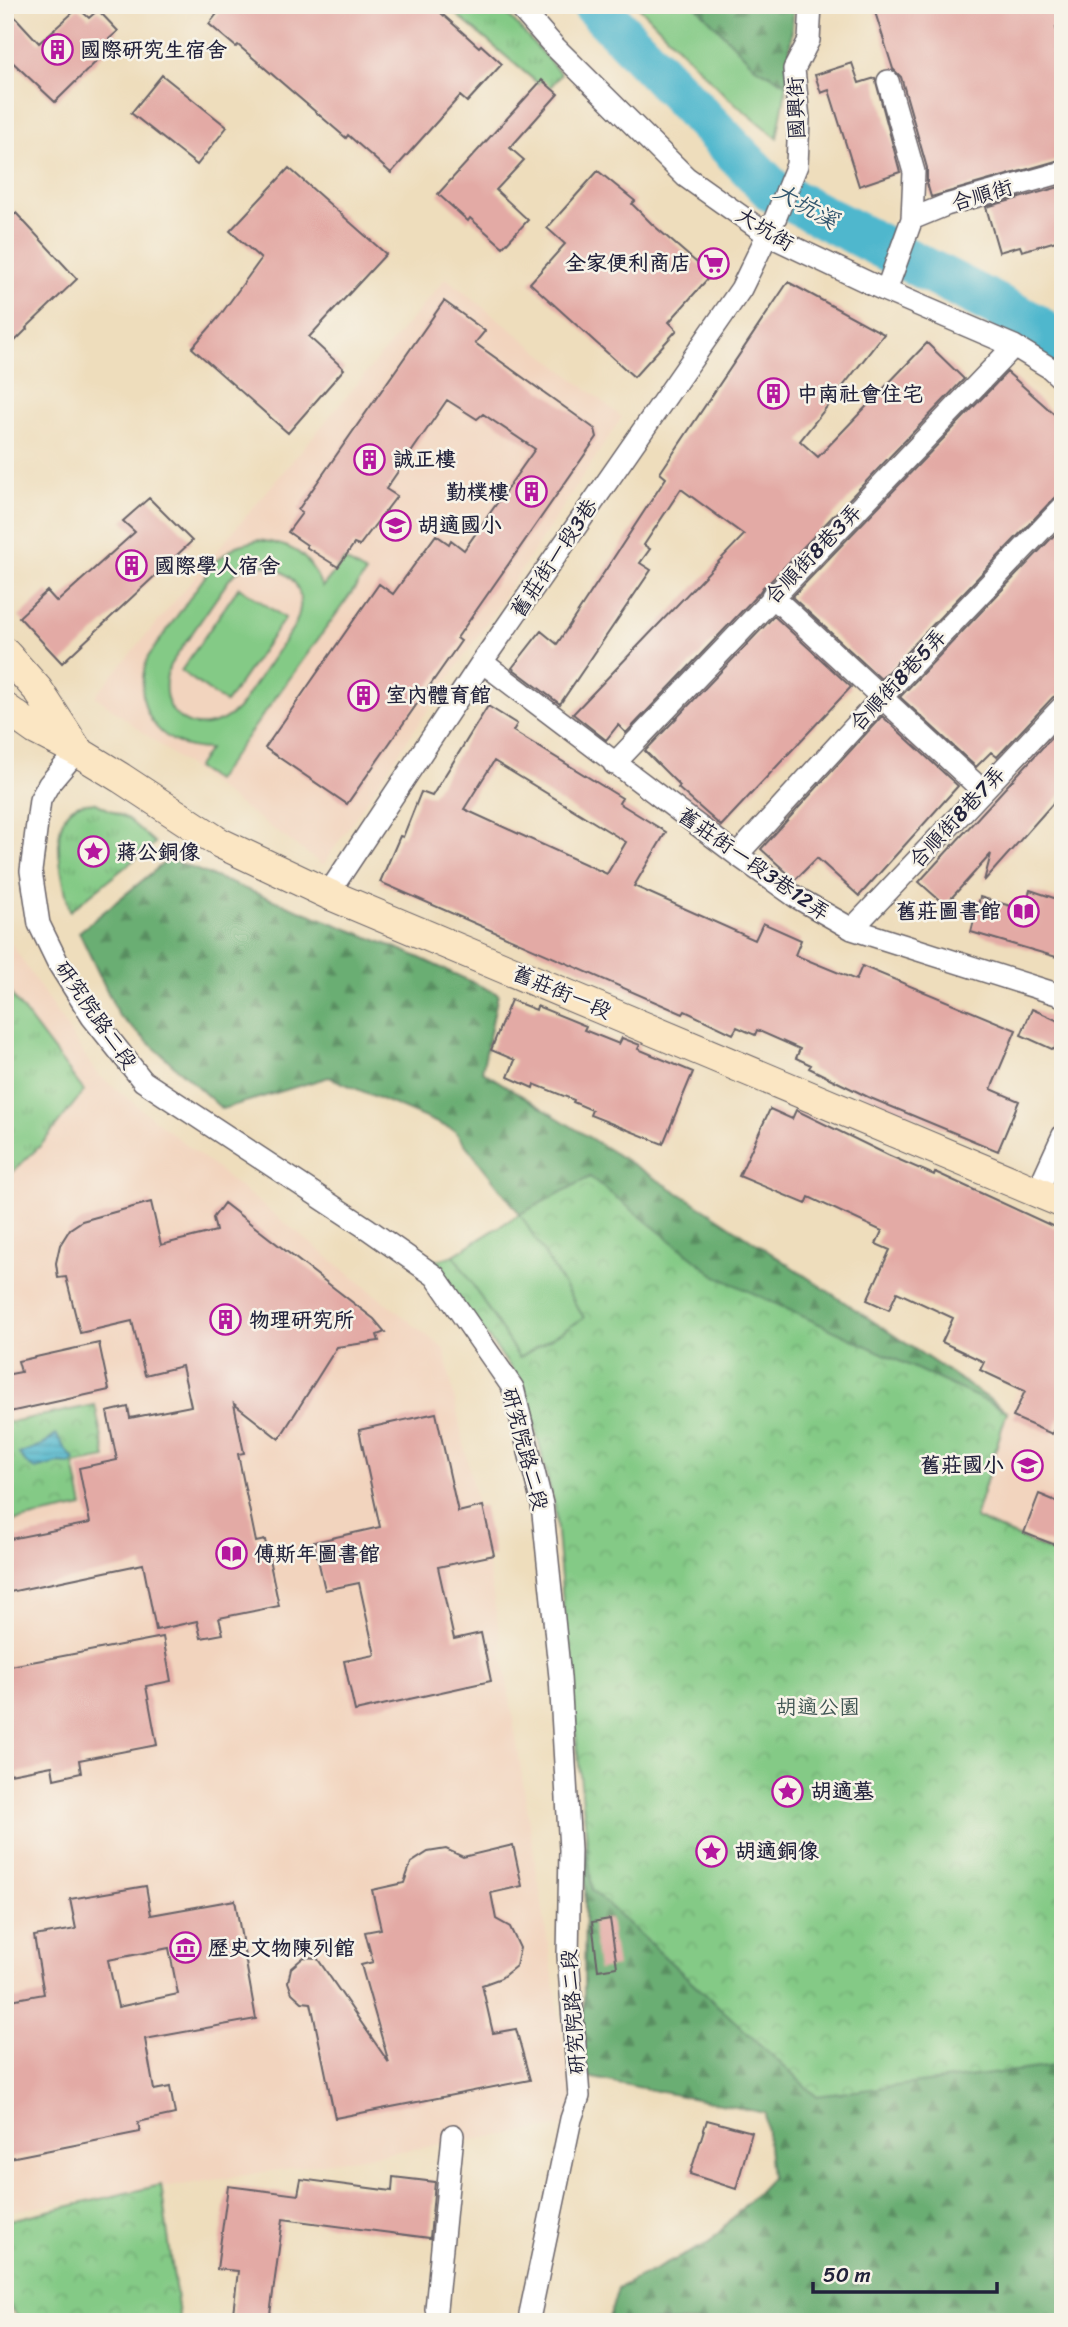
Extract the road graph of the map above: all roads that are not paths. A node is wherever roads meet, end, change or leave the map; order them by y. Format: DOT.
graph roads {
  1 [pos="518,5"];
  2 [pos="811,5"];
  3 [pos="888,81"];
  4 [pos="1063,172"];
  5 [pos="910,223"];
  6 [pos="771,227"];
  7 [pos="888,285"];
  8 [pos="1014,346"];
  9 [pos="1063,380"];
  10 [pos="1063,508"];
  11 [pos="772,596"];
  12 [pos="5,653"];
  13 [pos="482,662"];
  14 [pos="881,698"];
  15 [pos="1063,706"];
  16 [pos="5,708"];
  17 [pos="77,751"];
  18 [pos="614,764"];
  19 [pos="982,790"];
  20 [pos="737,855"];
  21 [pos="328,894"];
  22 [pos="852,929"];
  23 [pos="1063,996"];
  24 [pos="1063,1135"];
  25 [pos="1050,1198"];
  26 [pos="453,2135"];
  27 [pos="436,2309"];
  28 [pos="531,2322"];
  1 -- 6 [label="street, 大坑街"];
  2 -- 6 [label="street, 國興街"];
  3 -- 5 [label="street"];
  4 -- 5 [label="street, 合順街"];
  5 -- 7 [label="street"];
  6 -- 7 [label="street, 大坑街"];
  6 -- 13 [label="street, 舊莊街一段3巷"];
  7 -- 8 [label="street, 大坑街"];
  8 -- 9 [label="street, 大坑街"];
  8 -- 11 [label="street, 合順街8巷3弄"];
  10 -- 14 [label="street, 合順街8巷5弄"];
  11 -- 14 [label="street"];
  11 -- 18 [label="street, 合順街8巷3弄"];
  12 -- 17 [label="main road"];
  13 -- 18 [label="street, 舊莊街一段3巷12弄"];
  13 -- 21 [label="street, 舊莊街一段3巷"];
  14 -- 19 [label="street"];
  14 -- 20 [label="street, 合順街8巷5弄"];
  15 -- 19 [label="street, 合順街8巷7弄"];
  16 -- 17 [label="main road"];
  17 -- 21 [label="main road, 舊莊街一段"];
  17 -- 28 [label="street, 研究院路二段"];
  18 -- 20 [label="street, 舊莊街一段3巷12弄"];
  19 -- 22 [label="street, 合順街8巷7弄"];
  20 -- 22 [label="street, 舊莊街一段3巷12弄"];
  21 -- 25 [label="main road, 舊莊街一段"];
  22 -- 23 [label="street, 舊莊街一段3巷12弄"];
  24 -- 25 [label="street"];
  26 -- 27 [label="street"];
}
